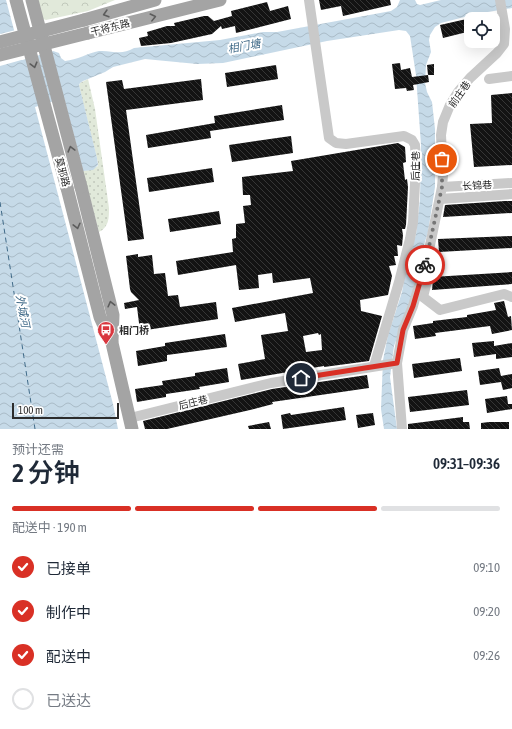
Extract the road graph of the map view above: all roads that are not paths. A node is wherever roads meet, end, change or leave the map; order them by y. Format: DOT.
graph roads {
  1 [pos="16,0"];
  2 [pos="32,0"];
  3 [pos="155,0"];
  4 [pos="220,0"];
  5 [pos="309,0"];
  6 [pos="500,0"];
  7 [pos="86,26"];
  8 [pos="0,42"];
  9 [pos="0,55"];
  10 [pos="512,76"];
  11 [pos="489,79"];
  12 [pos="512,183"];
  13 [pos="442,187"];
  14 [pos="512,194"];
  15 [pos="440,199"];
  16 [pos="429,250"];
  17 [pos="512,297"];
  18 [pos="112,343"];
  19 [pos="397,363"];
  20 [pos="377,366"];
  21 [pos="131,423"];
  22 [pos="402,429"];
  1 -- 18 [label="main road, 莫邪路, one-way, bridge"];
  18 -- 2 [label="main road, 莫邪路, one-way, bridge"];
  3 -- 7 [label="main road, 干将东路, one-way"];
  7 -- 4 [label="main road, 干将东路, one-way"];
  5 -- 20 [label="street, 后庄巷"];
  6 -- 13 [label="street, 前庄巷"];
  7 -- 8 [label="main road, 干将东路, bridge"];
  7 -- 9 [label="main road, 干将东路, bridge"];
  10 -- 11 [label="street"];
  12 -- 13 [label="street, 长锦巷"];
  13 -- 15 [label="street, 前庄巷"];
  14 -- 15 [label="street"];
  15 -- 16 [label="street, 前庄巷"];
  16 -- 17 [label="street"];
  16 -- 19 [label="street, 前庄巷"];
  18 -- 21 [label="main road, 莫邪路"];
  19 -- 20 [label="street, 后庄巷"];
  19 -- 22 [label="street, 前庄巷"];
  20 -- 21 [label="street, 后庄巷"];
}
